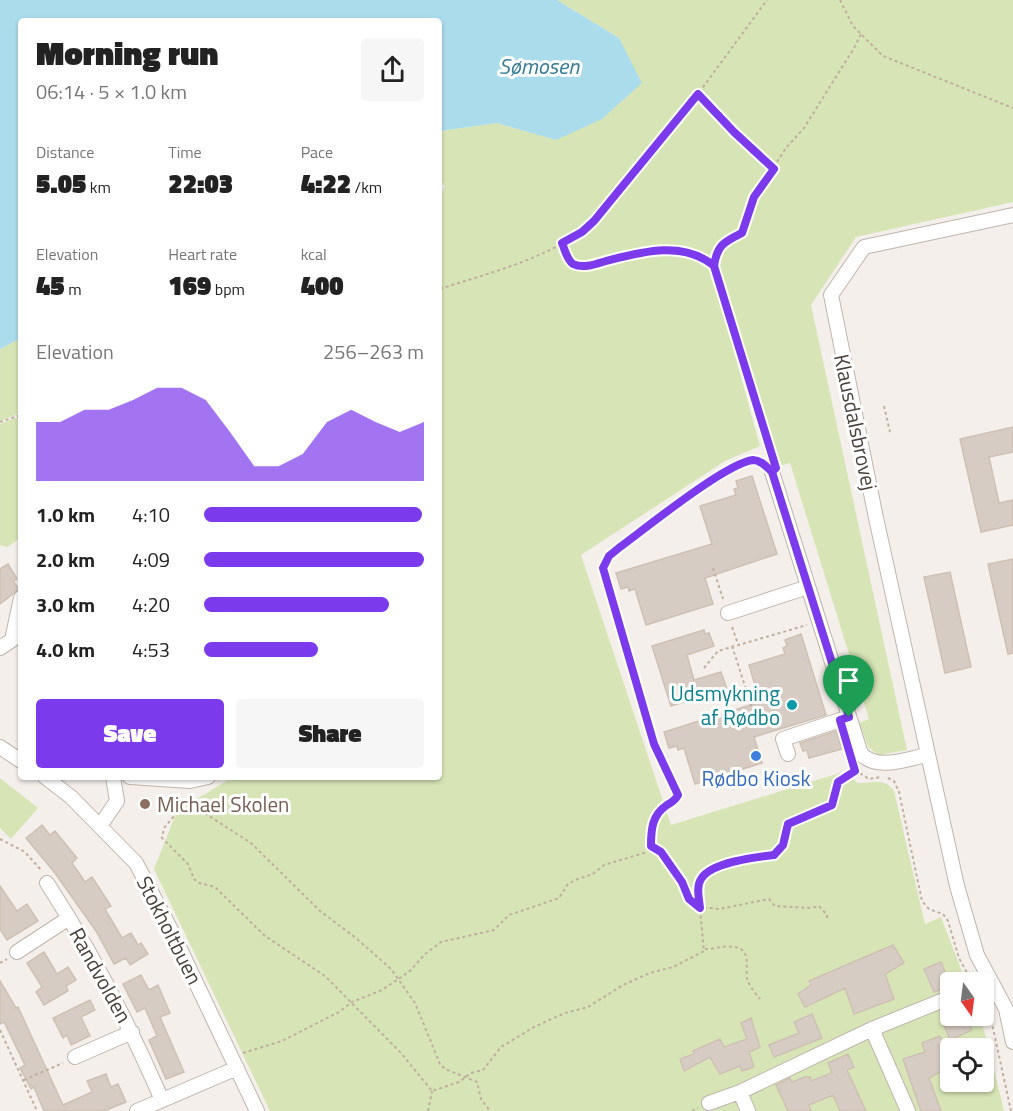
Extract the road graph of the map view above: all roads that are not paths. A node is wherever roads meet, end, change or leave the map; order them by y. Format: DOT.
graph roads {
  1 [pos="1013,216"];
  2 [pos="772,472"];
  3 [pos="808,588"];
  4 [pos="18,612"];
  5 [pos="728,613"];
  6 [pos="0,648"];
  7 [pos="849,717"];
  8 [pos="0,747"];
  9 [pos="788,754"];
  10 [pos="927,755"];
  11 [pos="18,759"];
  12 [pos="49,780"];
  13 [pos="114,780"];
  14 [pos="100,826"];
  15 [pos="47,883"];
  16 [pos="69,918"];
  17 [pos="16,952"];
  18 [pos="940,1001"];
  19 [pos="872,1029"];
  20 [pos="132,1032"];
  21 [pos="1013,1042"];
  22 [pos="75,1057"];
  23 [pos="234,1063"];
  24 [pos="740,1092"];
  25 [pos="162,1100"];
  26 [pos="709,1103"];
  27 [pos="137,1111"];
  28 [pos="257,1111"];
  29 [pos="748,1111"];
  30 [pos="908,1111"];
  1 -- 10 [label="street, Klausdalsbrovej"];
  2 -- 3 [label="street"];
  3 -- 5 [label="street"];
  3 -- 7 [label="street"];
  4 -- 6 [label="street"];
  7 -- 9 [label="street"];
  7 -- 10 [label="street"];
  8 -- 11 [label="street"];
  10 -- 21 [label="street, Klausdalsbrovej"];
  12 -- 14 [label="street, Stokholtbuen"];
  13 -- 14 [label="street"];
  14 -- 23 [label="street, Stokholtbuen"];
  15 -- 16 [label="street, Randvolden"];
  16 -- 17 [label="street, Randvolden"];
  16 -- 20 [label="street, Randvolden"];
  18 -- 19 [label="street"];
  19 -- 24 [label="street"];
  19 -- 30 [label="street"];
  20 -- 22 [label="street, Randvolden"];
  20 -- 25 [label="street, Randvolden"];
  23 -- 25 [label="street"];
  23 -- 28 [label="street, Stokholtbuen"];
  24 -- 26 [label="street"];
  24 -- 29 [label="street"];
  25 -- 27 [label="street"];
}
